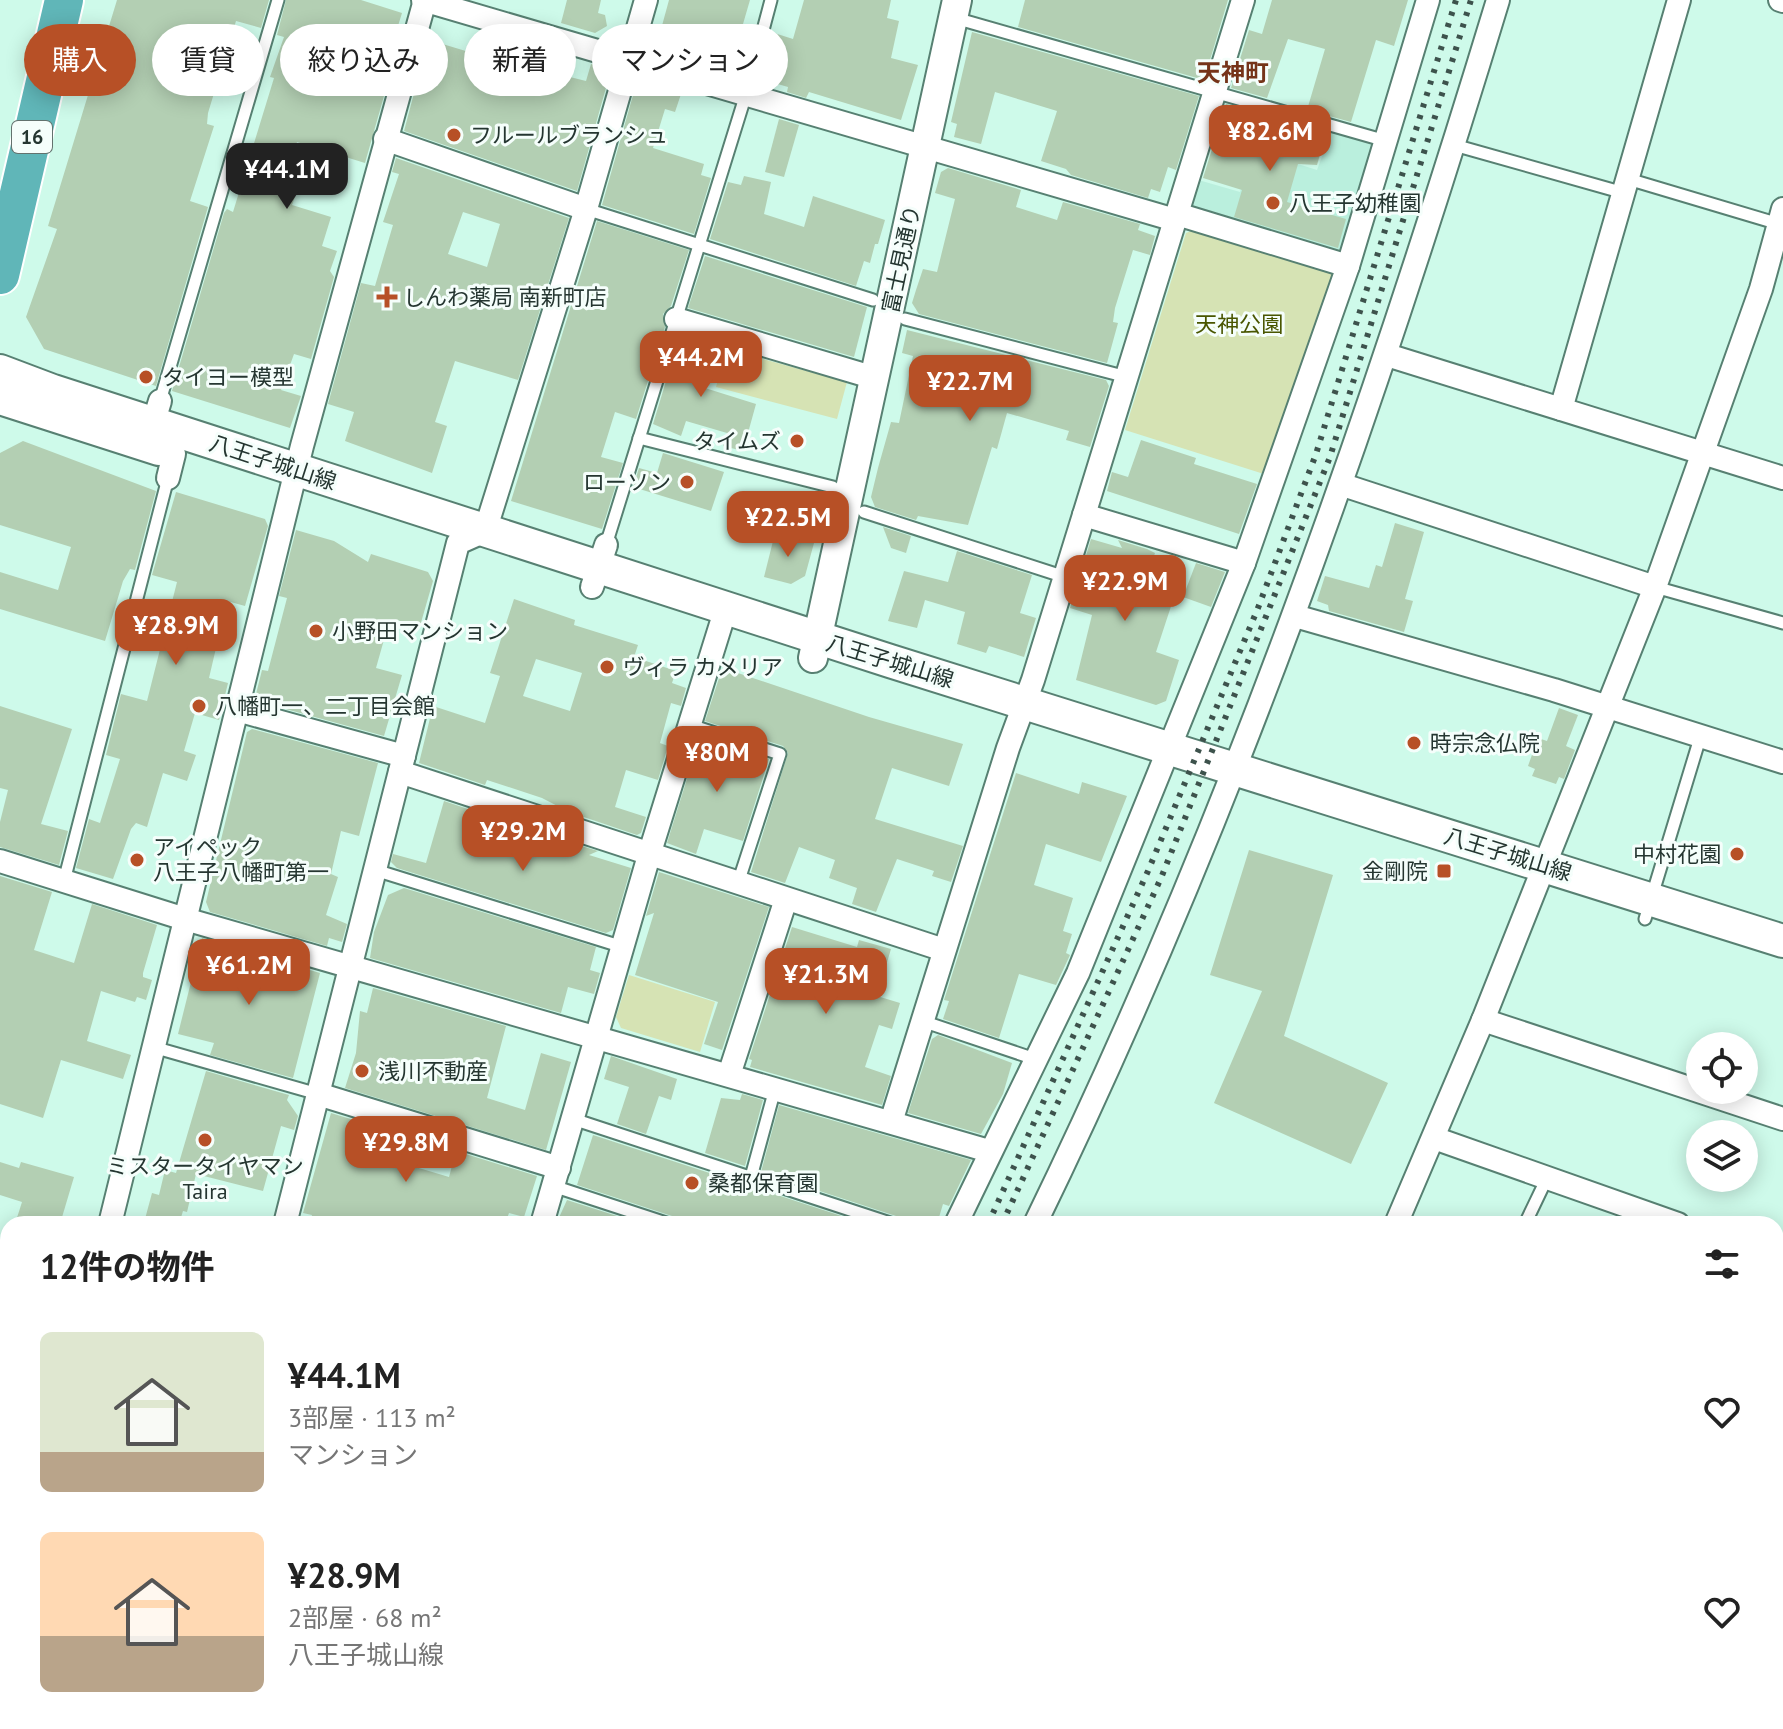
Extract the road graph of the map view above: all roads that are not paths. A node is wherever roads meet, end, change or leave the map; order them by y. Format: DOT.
graph roads {
  1 [pos="64,0"];
  2 [pos="278,0"];
  3 [pos="424,0"];
  4 [pos="646,0"];
  5 [pos="771,0"];
  6 [pos="1243,0"];
  7 [pos="1428,0"];
  8 [pos="1498,0"];
  9 [pos="1679,0"];
  10 [pos="953,5"];
  11 [pos="639,24"];
  12 [pos="765,24"];
  13 [pos="592,49"];
  14 [pos="1215,91"];
  15 [pos="618,96"];
  16 [pos="745,96"];
  17 [pos="753,96"];
  18 [pos="385,139"];
  19 [pos="1386,141"];
  20 [pos="1454,145"];
  21 [pos="926,147"];
  22 [pos="1626,186"];
  23 [pos="586,209"];
  24 [pos="1781,216"];
  25 [pos="1176,217"];
  26 [pos="699,245"];
  27 [pos="1348,266"];
  28 [pos="0,275"];
  29 [pos="889,310"];
  30 [pos="676,319"];
  31 [pos="1387,355"];
  32 [pos="0,371"];
  33 [pos="1127,377"];
  34 [pos="875,378"];
  35 [pos="0,398"];
  36 [pos="1561,409"];
  37 [pos="156,412"];
  38 [pos="639,438"];
  39 [pos="1701,451"];
  40 [pos="171,466"];
  41 [pos="1783,478"];
  42 [pos="294,480"];
  43 [pos="1343,485"];
  44 [pos="848,500"];
  45 [pos="1084,515"];
  46 [pos="472,537"];
  47 [pos="1244,563"];
  48 [pos="599,567"];
  49 [pos="1065,577"];
  50 [pos="1655,587"];
  51 [pos="1295,616"];
  52 [pos="723,618"];
  53 [pos="1783,623"];
  54 [pos="815,648"];
  55 [pos="1606,707"];
  56 [pos="237,710"];
  57 [pos="1022,713"];
  58 [pos="690,725"];
  59 [pos="1700,738"];
  60 [pos="1165,758"];
  61 [pos="1783,762"];
  62 [pos="402,764"];
  63 [pos="1232,778"];
  64 [pos="650,852"];
  65 [pos="0,861"];
  66 [pos="375,870"];
  67 [pos="1541,875"];
  68 [pos="64,881"];
  69 [pos="738,883"];
  70 [pos="786,899"];
  71 [pos="1648,909"];
  72 [pos="185,919"];
  73 [pos="1780,946"];
  74 [pos="624,947"];
  75 [pos="944,950"];
  76 [pos="350,966"];
  77 [pos="1483,1020"];
  78 [pos="922,1021"];
  79 [pos="598,1038"];
  80 [pos="153,1047"];
  81 [pos="1035,1059"];
  82 [pos="729,1075"];
  83 [pos="775,1089"];
  84 [pos="318,1094"];
  85 [pos="573,1119"];
  86 [pos="1783,1119"];
  87 [pos="891,1122"];
  88 [pos="1434,1138"];
  89 [pos="989,1151"];
  90 [pos="556,1177"];
  91 [pos="751,1177"];
  92 [pos="1547,1178"];
  93 [pos="112,1216"];
  94 [pos="287,1216"];
  95 [pos="544,1216"];
  96 [pos="650,1216"];
  97 [pos="869,1216"];
  98 [pos="960,1216"];
  99 [pos="1039,1216"];
  100 [pos="1400,1216"];
  101 [pos="1529,1216"];
  102 [pos="1636,1216"];
  1 -- 28 [label="highway, 16"];
  2 -- 37 [label="lane"];
  3 -- 13 [label="street"];
  3 -- 18 [label="street"];
  4 -- 11 [label="street"];
  5 -- 12 [label="lane"];
  6 -- 14 [label="street"];
  7 -- 19 [label="street"];
  8 -- 20 [label="street"];
  9 -- 22 [label="street"];
  10 -- 14 [label="lane"];
  10 -- 21 [label="street, 富士見通り"];
  14 -- 19 [label="lane"];
  14 -- 25 [label="street"];
  15 -- 23 [label="street"];
  16 -- 26 [label="lane"];
  17 -- 21 [label="street"];
  18 -- 23 [label="street"];
  18 -- 42 [label="street"];
  19 -- 27 [label="street"];
  20 -- 22 [label="lane"];
  20 -- 31 [label="street"];
  21 -- 25 [label="street"];
  21 -- 29 [label="street, 富士見通り"];
  22 -- 24 [label="lane"];
  22 -- 36 [label="street"];
  23 -- 26 [label="lane"];
  23 -- 46 [label="street"];
  24 -- 39 [label="street"];
  25 -- 27 [label="street"];
  25 -- 33 [label="street"];
  26 -- 29 [label="lane"];
  26 -- 30 [label="lane"];
  27 -- 47 [label="street"];
  29 -- 33 [label="lane"];
  29 -- 34 [label="street, 富士見通り"];
  30 -- 34 [label="street"];
  30 -- 38 [label="lane"];
  31 -- 36 [label="street"];
  31 -- 43 [label="street"];
  32 -- 37 [label="main road, 八王子城山線"];
  33 -- 45 [label="street"];
  34 -- 44 [label="street, 富士見通り"];
  35 -- 40 [label="main road, 八王子城山線"];
  36 -- 39 [label="street"];
  37 -- 40 [label="street"];
  37 -- 42 [label="main road, 八王子城山線"];
  38 -- 44 [label="lane"];
  38 -- 48 [label="lane"];
  39 -- 41 [label="street"];
  39 -- 50 [label="street"];
  40 -- 42 [label="main road, 八王子城山線"];
  40 -- 68 [label="lane"];
  42 -- 46 [label="main road, 八王子城山線"];
  42 -- 56 [label="street"];
  43 -- 50 [label="street"];
  43 -- 51 [label="street"];
  44 -- 49 [label="lane"];
  44 -- 54 [label="street, 富士見通り"];
  45 -- 47 [label="street"];
  45 -- 49 [label="street"];
  46 -- 48 [label="main road, 八王子城山線"];
  46 -- 62 [label="street"];
  47 -- 60 [label="street"];
  48 -- 52 [label="main road, 八王子城山線"];
  49 -- 57 [label="street"];
  50 -- 53 [label="lane"];
  50 -- 55 [label="street"];
  51 -- 55 [label="street"];
  51 -- 63 [label="street"];
  52 -- 54 [label="main road, 八王子城山線"];
  52 -- 58 [label="street"];
  54 -- 57 [label="main road, 八王子城山線"];
  55 -- 59 [label="street"];
  55 -- 67 [label="street"];
  56 -- 62 [label="street"];
  56 -- 72 [label="street"];
  57 -- 60 [label="main road, 八王子城山線"];
  57 -- 75 [label="street"];
  58 -- 64 [label="street"];
  58 -- 69 [label="lane"];
  59 -- 61 [label="street"];
  59 -- 71 [label="lane"];
  60 -- 63 [label="main road, 八王子城山線"];
  60 -- 81 [label="street"];
  62 -- 64 [label="street"];
  62 -- 66 [label="street"];
  63 -- 67 [label="main road, 八王子城山線"];
  63 -- 99 [label="street"];
  64 -- 69 [label="street"];
  64 -- 74 [label="street"];
  65 -- 68 [label="street"];
  66 -- 74 [label="lane"];
  66 -- 76 [label="street"];
  67 -- 71 [label="main road, 八王子城山線"];
  67 -- 77 [label="street"];
  68 -- 72 [label="street"];
  69 -- 70 [label="street"];
  70 -- 75 [label="street"];
  70 -- 82 [label="street"];
  71 -- 73 [label="main road, 八王子城山線"];
  72 -- 76 [label="street"];
  72 -- 80 [label="street"];
  74 -- 79 [label="street"];
  75 -- 78 [label="street"];
  76 -- 79 [label="street"];
  76 -- 84 [label="street"];
  77 -- 86 [label="street"];
  77 -- 88 [label="street"];
  78 -- 81 [label="lane"];
  78 -- 87 [label="street"];
  79 -- 82 [label="street"];
  79 -- 85 [label="street"];
  80 -- 84 [label="lane"];
  80 -- 93 [label="street"];
  81 -- 89 [label="street"];
  82 -- 83 [label="street"];
  83 -- 87 [label="street"];
  83 -- 91 [label="lane"];
  84 -- 90 [label="street"];
  84 -- 94 [label="street"];
  85 -- 90 [label="street"];
  85 -- 91 [label="lane"];
  87 -- 89 [label="street"];
  88 -- 92 [label="street"];
  88 -- 100 [label="street"];
  89 -- 98 [label="street"];
  90 -- 95 [label="street"];
  90 -- 96 [label="lane"];
  91 -- 97 [label="lane"];
  92 -- 101 [label="lane"];
  92 -- 102 [label="street"];
}
